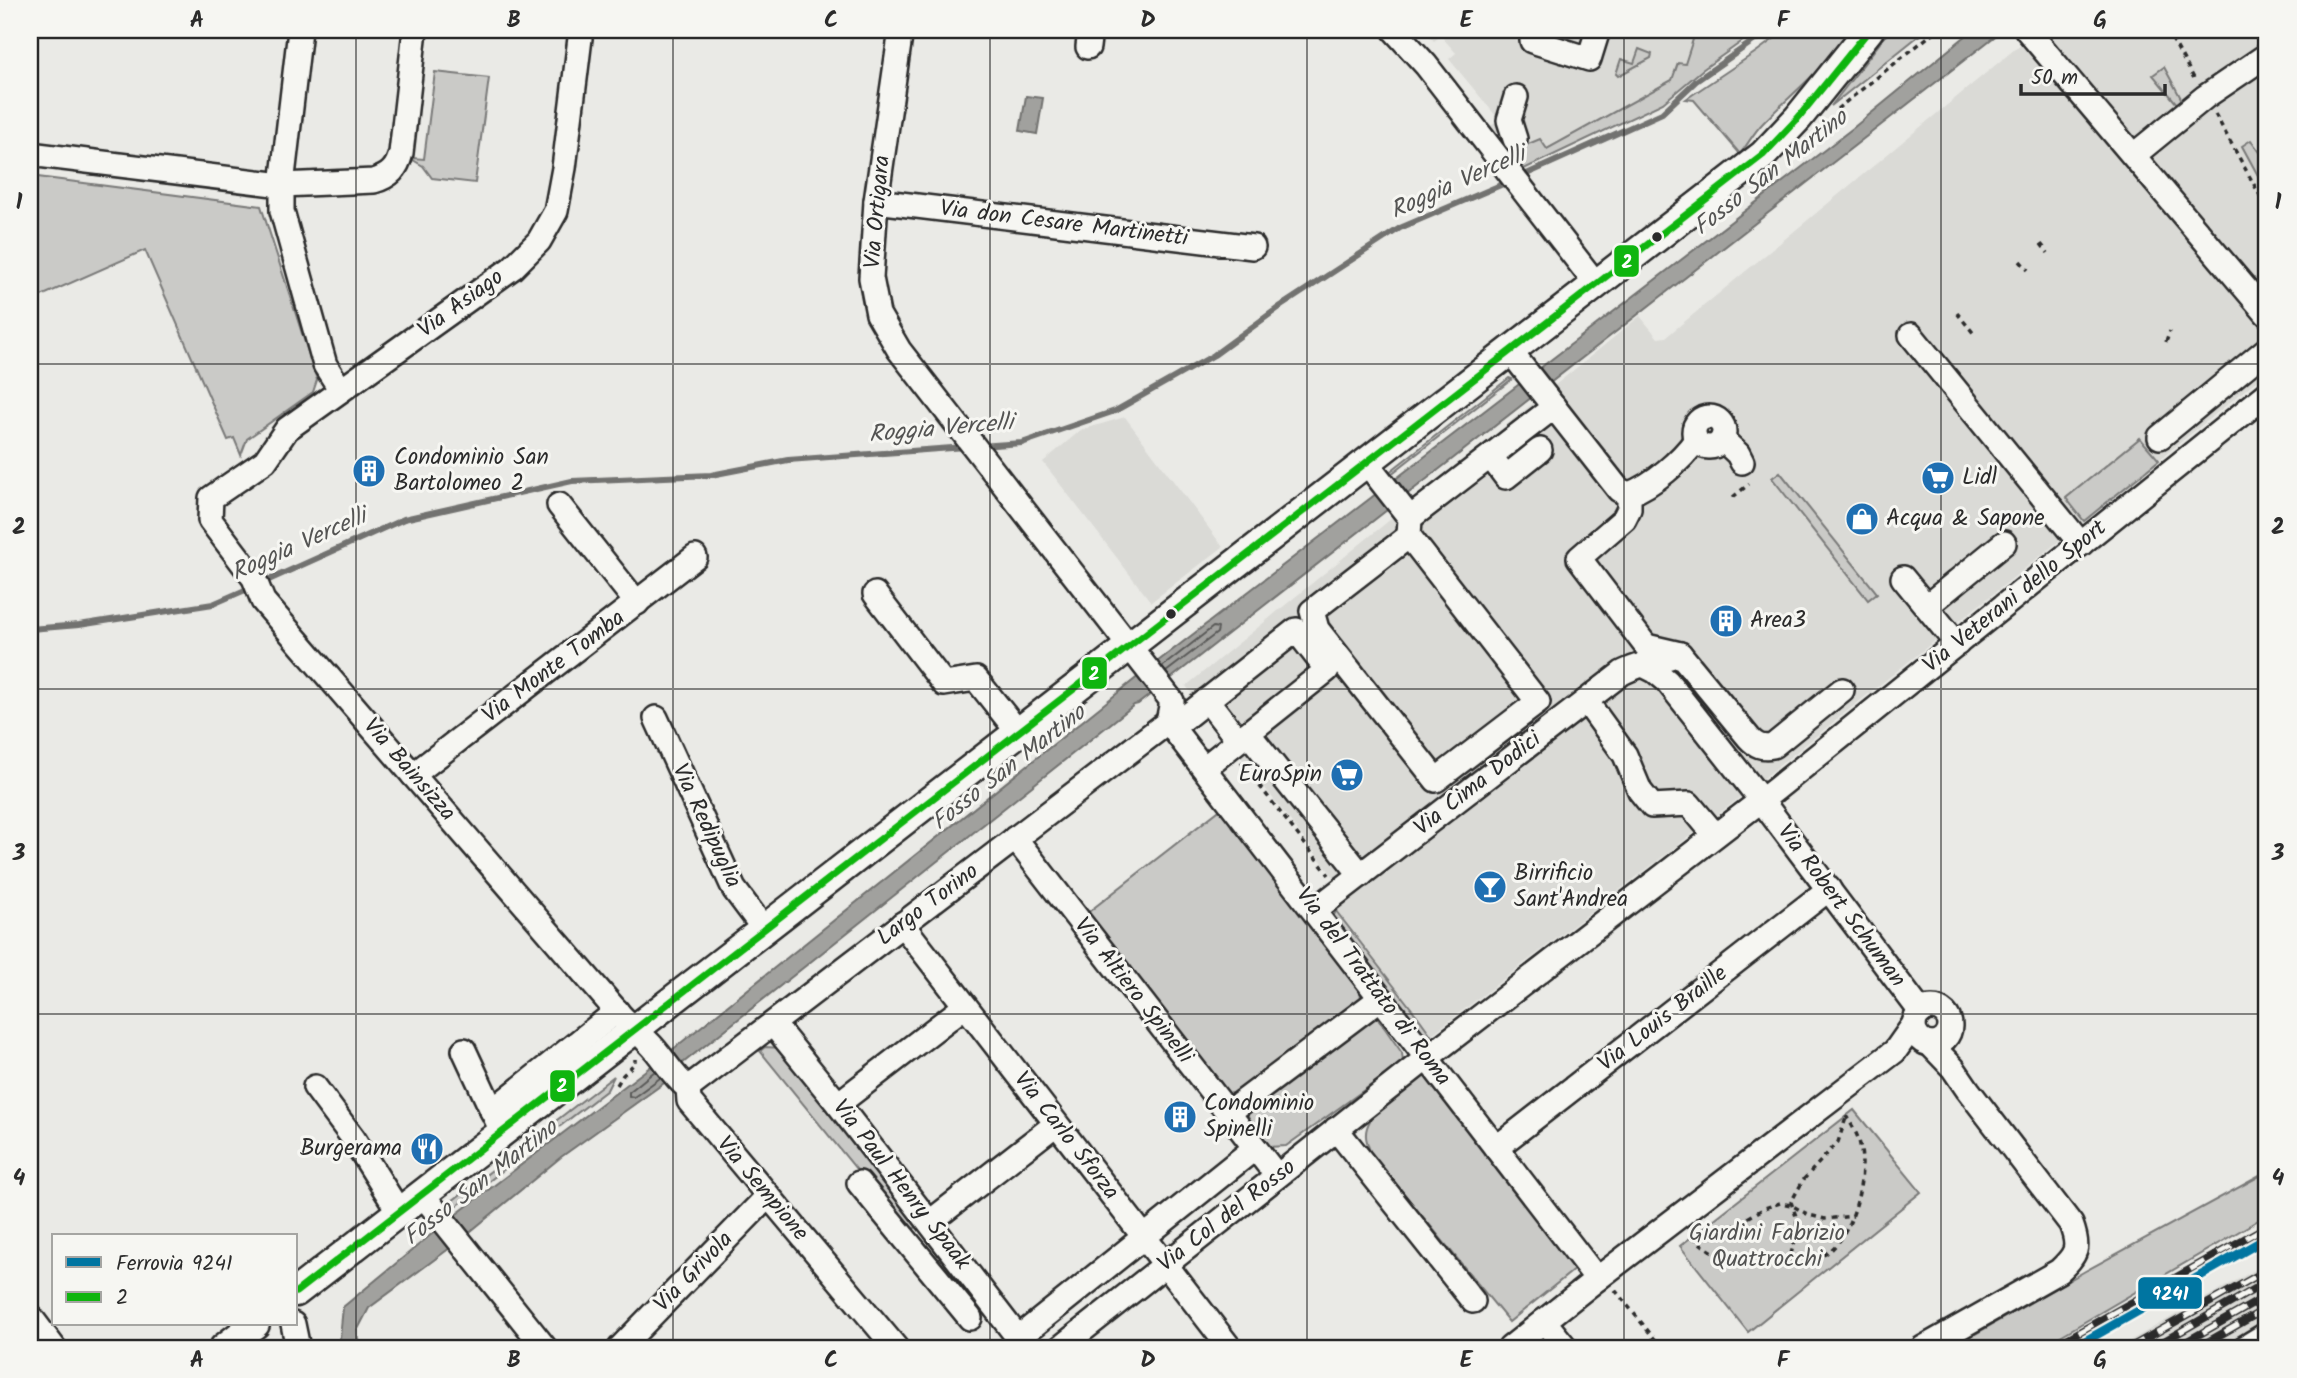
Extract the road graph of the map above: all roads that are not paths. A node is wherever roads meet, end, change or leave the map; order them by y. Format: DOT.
graph roads {
  1 [pos="300,30"];
  2 [pos="415,30"];
  3 [pos="581,30"];
  4 [pos="901,30"];
  5 [pos="1394,30"];
  6 [pos="1535,30"];
  7 [pos="1598,30"];
  8 [pos="1869,30"];
  9 [pos="2027,30"];
  10 [pos="2267,55"];
  11 [pos="1516,96"];
  12 [pos="1516,139"];
  13 [pos="30,154"];
  14 [pos="2134,155"];
  15 [pos="282,185"];
  16 [pos="876,201"];
  17 [pos="1253,247"];
  18 [pos="1596,284"];
  19 [pos="2267,314"];
  20 [pos="1911,335"];
  21 [pos="2267,349"];
  22 [pos="1510,351"];
  23 [pos="341,390"];
  24 [pos="2267,394"];
  25 [pos="1548,400"];
  26 [pos="2160,437"];
  27 [pos="1540,450"];
  28 [pos="1491,457"];
  29 [pos="1742,461"];
  30 [pos="1373,471"];
  31 [pos="1629,494"];
  32 [pos="211,498"];
  33 [pos="558,505"];
  34 [pos="1407,520"];
  35 [pos="2004,543"];
  36 [pos="2081,544"];
  37 [pos="695,557"];
  38 [pos="1903,578"];
  39 [pos="875,594"];
  40 [pos="637,603"];
  41 [pos="1927,606"];
  42 [pos="1958,643"];
  43 [pos="1136,653"];
  44 [pos="1645,656"];
  45 [pos="1842,690"];
  46 [pos="1207,700"];
  47 [pos="1586,701"];
  48 [pos="656,718"];
  49 [pos="1170,724"];
  50 [pos="1018,732"];
  51 [pos="1240,743"];
  52 [pos="1204,768"];
  53 [pos="413,775"];
  54 [pos="1761,800"];
  55 [pos="1715,835"];
  56 [pos="1015,838"];
  57 [pos="1361,875"];
  58 [pos="1829,889"];
  59 [pos="1315,910"];
  60 [pos="902,924"];
  61 [pos="764,929"];
  62 [pos="1381,998"];
  63 [pos="965,1006"];
  64 [pos="772,1024"];
  65 [pos="1949,1028"];
  66 [pos="1922,1031"];
  67 [pos="636,1037"];
  68 [pos="464,1050"];
  69 [pos="1427,1058"];
  70 [pos="1953,1068"];
  71 [pos="682,1083"];
  72 [pos="315,1087"];
  73 [pos="838,1104"];
  74 [pos="1228,1113"];
  75 [pos="497,1122"];
  76 [pos="1056,1124"];
  77 [pos="1336,1129"];
  78 [pos="1255,1148"];
  79 [pos="1496,1148"];
  80 [pos="1278,1176"];
  81 [pos="859,1183"];
  82 [pos="422,1195"];
  83 [pos="768,1196"];
  84 [pos="399,1212"];
  85 [pos="933,1227"];
  86 [pos="1143,1236"];
  87 [pos="914,1250"];
  88 [pos="1165,1264"];
  89 [pos="1605,1284"];
  90 [pos="298,1290"];
  91 [pos="1472,1301"];
  92 [pos="30,1316"];
  93 [pos="970,1318"];
  94 [pos="1544,1321"];
  95 [pos="252,1326"];
  96 [pos="293,1326"];
  97 [pos="2267,1334"];
  98 [pos="1022,1343"];
  99 [pos="54,1348"];
  100 [pos="224,1348"];
  101 [pos="298,1348"];
  102 [pos="545,1348"];
  103 [pos="620,1348"];
  104 [pos="896,1348"];
  105 [pos="1060,1348"];
  106 [pos="1230,1348"];
  107 [pos="1510,1348"];
  108 [pos="1566,1348"];
  109 [pos="1923,1348"];
  110 [pos="2244,1348"];
  1 -- 15 [label="street"];
  2 -- 15 [label="street"];
  3 -- 23 [label="street, Via Asiago"];
  4 -- 16 [label="street, Via Ortigara"];
  5 -- 18 [label="street"];
  6 -- 7 [label="street"];
  8 -- 18 [label="main road"];
  9 -- 14 [label="street"];
  10 -- 14 [label="street"];
  11 -- 12 [label="street"];
  13 -- 15 [label="street"];
  14 -- 19 [label="street"];
  15 -- 23 [label="street"];
  16 -- 17 [label="street, Via don Cesare Martinetti"];
  16 -- 43 [label="street, Via Ortigara"];
  18 -- 22 [label="main road"];
  20 -- 36 [label="street"];
  21 -- 26 [label="street"];
  22 -- 25 [label="street"];
  22 -- 30 [label="main road"];
  23 -- 32 [label="street, Via Asiago"];
  24 -- 36 [label="street, Via Veterani dello Sport"];
  25 -- 28 [label="street"];
  25 -- 31 [label="street"];
  27 -- 28 [label="street"];
  28 -- 34 [label="street"];
  29 -- 31 [label="street"];
  30 -- 34 [label="street"];
  30 -- 43 [label="main road"];
  31 -- 44 [label="street, Via Robert Schuman"];
  32 -- 53 [label="street, Via Bainsizza"];
  33 -- 40 [label="street"];
  34 -- 34 [label="street"];
  35 -- 41 [label="street"];
  36 -- 42 [label="street, Via Veterani dello Sport"];
  37 -- 40 [label="street, Via Monte Tomba"];
  38 -- 41 [label="street"];
  39 -- 50 [label="street"];
  40 -- 53 [label="street, Via Monte Tomba"];
  41 -- 42 [label="street"];
  42 -- 54 [label="street, Via Veterani dello Sport"];
  43 -- 49 [label="street, Via Ortigara"];
  43 -- 50 [label="main road"];
  44 -- 45 [label="street, Via Cima Dodici"];
  44 -- 47 [label="street, Via Cima Dodici"];
  44 -- 54 [label="street, Via Robert Schuman"];
  46 -- 49 [label="street, Largo Torino"];
  46 -- 51 [label="street"];
  46 -- 51 [label="street, Largo Torino"];
  47 -- 55 [label="street"];
  47 -- 57 [label="street, Via Cima Dodici"];
  48 -- 61 [label="street, Via Redipuglia"];
  49 -- 52 [label="street, Via del Trattato di Roma"];
  49 -- 56 [label="street, Largo Torino"];
  50 -- 61 [label="main road"];
  51 -- 52 [label="street"];
  51 -- 57 [label="street"];
  52 -- 59 [label="street, Via del Trattato di Roma"];
  53 -- 67 [label="street, Via Bainsizza"];
  54 -- 55 [label="street, Via Veterani dello Sport"];
  54 -- 58 [label="street, Via Robert Schuman"];
  55 -- 69 [label="street, Via Col del Rosso"];
  56 -- 60 [label="street, Largo Torino"];
  56 -- 74 [label="street, Via Altiero Spinelli"];
  57 -- 59 [label="street, Via Cima Dodici"];
  58 -- 66 [label="street, Via Robert Schuman"];
  58 -- 79 [label="street, Via Louis Braille"];
  59 -- 62 [label="street, Via del Trattato di Roma"];
  60 -- 63 [label="street, Via Carlo Sforza"];
  60 -- 64 [label="street, Largo Torino"];
  61 -- 67 [label="main road"];
  62 -- 69 [label="street, Via del Trattato di Roma"];
  62 -- 74 [label="street"];
  63 -- 73 [label="street"];
  63 -- 76 [label="street, Via Carlo Sforza"];
  64 -- 71 [label="street, Largo Torino"];
  64 -- 73 [label="street, Via Paul Henry Spaak"];
  65 -- 66 [label="street"];
  65 -- 66 [label="street"];
  65 -- 70 [label="street, Via Robert Schuman"];
  66 -- 70 [label="street, Via Robert Schuman"];
  66 -- 89 [label="street"];
  67 -- 71 [label="street, Via Sempione"];
  67 -- 75 [label="main road"];
  68 -- 75 [label="street"];
  69 -- 77 [label="street, Via Col del Rosso"];
  69 -- 79 [label="street, Via del Trattato di Roma"];
  70 -- 109 [label="street, Via Robert Schuman"];
  71 -- 83 [label="street, Via Sempione"];
  72 -- 84 [label="street"];
  73 -- 85 [label="street, Via Paul Henry Spaak"];
  74 -- 78 [label="street, Via Altiero Spinelli"];
  75 -- 82 [label="main road"];
  76 -- 85 [label="street"];
  76 -- 86 [label="street, Via Carlo Sforza"];
  77 -- 80 [label="street, Via Col del Rosso"];
  77 -- 91 [label="street"];
  78 -- 80 [label="street, Via Altiero Spinelli"];
  78 -- 86 [label="street, Via Col del Rosso"];
  79 -- 89 [label="street, Via del Trattato di Roma"];
  80 -- 88 [label="street, Via Col del Rosso"];
  81 -- 87 [label="street"];
  82 -- 84 [label="main road"];
  82 -- 102 [label="street"];
  83 -- 103 [label="street, Via Grivola"];
  83 -- 104 [label="street, Via Sempione"];
  84 -- 90 [label="main road"];
  85 -- 87 [label="street"];
  85 -- 98 [label="street, Via Paul Henry Spaak"];
  86 -- 88 [label="street, Via Carlo Sforza"];
  86 -- 98 [label="street, Via Col del Rosso"];
  87 -- 93 [label="street"];
  88 -- 105 [label="street, Via Col del Rosso"];
  88 -- 106 [label="street, Via Carlo Sforza"];
  89 -- 94 [label="street"];
  92 -- 99 [label="street"];
  94 -- 107 [label="street"];
  94 -- 108 [label="street"];
  95 -- 100 [label="main road"];
  96 -- 101 [label="street"];
  97 -- 110 [label="street"];
}
